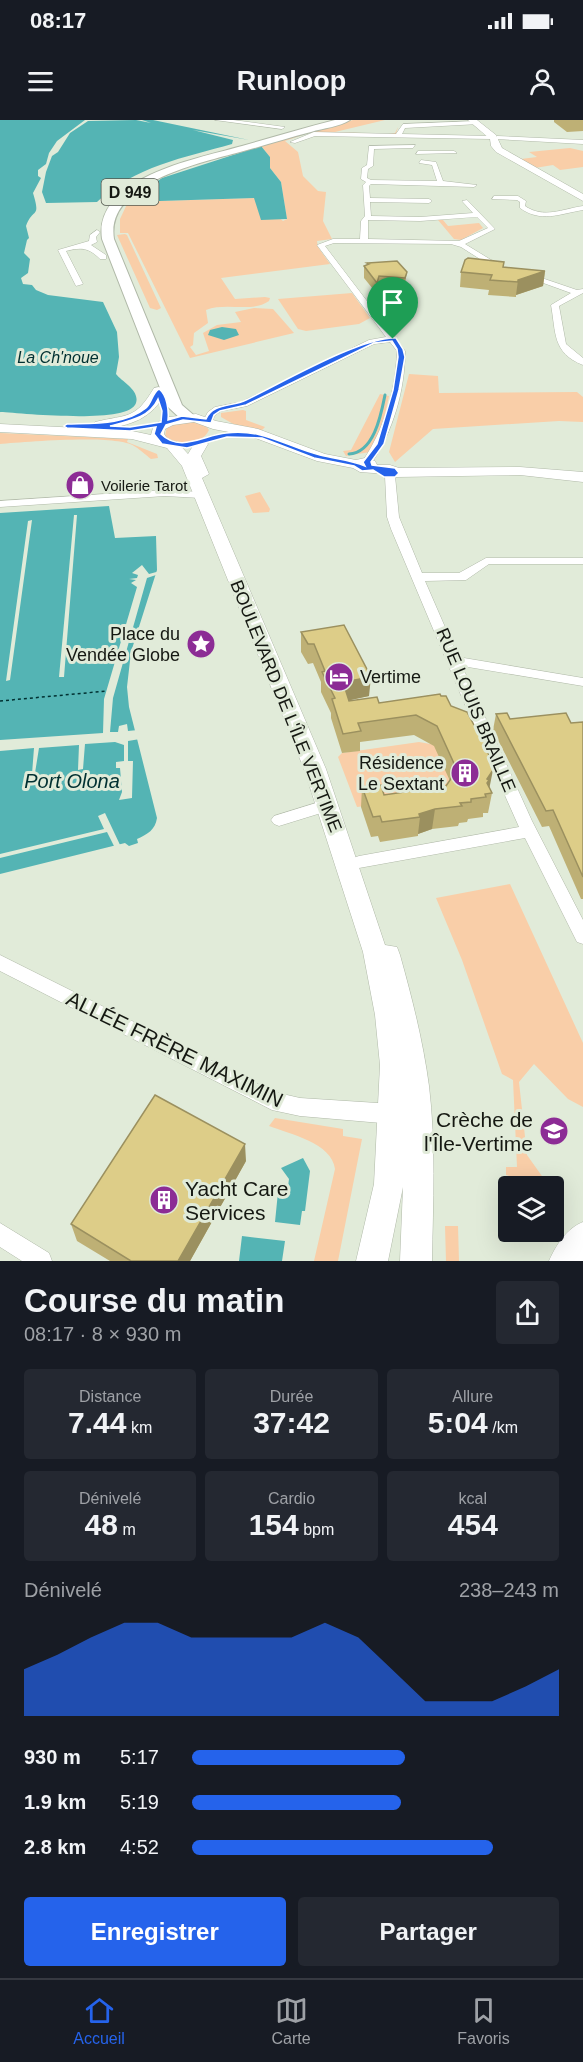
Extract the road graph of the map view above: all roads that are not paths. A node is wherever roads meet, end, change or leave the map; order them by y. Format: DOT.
graph roads {
  1 [pos="218,120"];
  2 [pos="265,120"];
  3 [pos="334,120"];
  4 [pos="346,120"];
  5 [pos="475,122"];
  6 [pos="260,124"];
  7 [pos="282,127"];
  8 [pos="402,136"];
  9 [pos="493,138"];
  10 [pos="293,141"];
  11 [pos="583,142"];
  12 [pos="413,146"];
  13 [pos="418,153"];
  14 [pos="454,153"];
  15 [pos="370,182"];
  16 [pos="441,183"];
  17 [pos="474,185"];
  18 [pos="494,198"];
  19 [pos="583,198"];
  20 [pos="367,200"];
  21 [pos="429,201"];
  22 [pos="465,201"];
  23 [pos="583,208"];
  24 [pos="478,215"];
  25 [pos="368,218"];
  26 [pos="97,232"];
  27 [pos="364,240"];
  28 [pos="461,243"];
  29 [pos="80,246"];
  30 [pos="103,257"];
  31 [pos="507,268"];
  32 [pos="517,271"];
  33 [pos="79,284"];
  34 [pos="579,291"];
  35 [pos="393,339"];
  36 [pos="583,362"];
  37 [pos="159,391"];
  38 [pos="189,417"];
  39 [pos="0,423"];
  40 [pos="164,424"];
  41 [pos="67,426"];
  42 [pos="0,428"];
  43 [pos="208,432"];
  44 [pos="167,443"];
  45 [pos="377,469"];
  46 [pos="583,477"];
  47 [pos="198,487"];
  48 [pos="0,504"];
  49 [pos="583,561"];
  50 [pos="419,577"];
  51 [pos="455,661"];
  52 [pos="583,682"];
  53 [pos="329,805"];
  54 [pos="279,820"];
  55 [pos="530,831"];
  56 [pos="359,862"];
  57 [pos="583,937"];
  58 [pos="0,963"];
  59 [pos="393,1114"];
  60 [pos="0,1234"];
  61 [pos="583,1237"];
  62 [pos="41,1261"];
  63 [pos="372,1261"];
  64 [pos="416,1261"];
  65 [pos="565,1261"];
  1 -- 6 [label="street"];
  2 -- 6 [label="street"];
  3 -- 26 [label="main road, D 949"];
  4 -- 38 [label="main road, D 949"];
  5 -- 8 [label="street"];
  5 -- 9 [label="main road"];
  6 -- 7 [label="street"];
  8 -- 9 [label="street"];
  8 -- 10 [label="street"];
  8 -- 12 [label="street"];
  9 -- 11 [label="street"];
  9 -- 19 [label="main road"];
  12 -- 13 [label="street"];
  12 -- 15 [label="street"];
  13 -- 14 [label="street"];
  13 -- 16 [label="street"];
  15 -- 16 [label="street"];
  15 -- 20 [label="street"];
  16 -- 17 [label="street"];
  18 -- 23 [label="street"];
  20 -- 21 [label="street"];
  20 -- 25 [label="street"];
  22 -- 24 [label="street"];
  24 -- 25 [label="street"];
  24 -- 28 [label="street"];
  25 -- 27 [label="street"];
  26 -- 29 [label="street"];
  26 -- 30 [label="main road"];
  27 -- 28 [label="street"];
  27 -- 35 [label="street"];
  28 -- 31 [label="street"];
  29 -- 30 [label="street"];
  29 -- 33 [label="street"];
  30 -- 37 [label="main road"];
  32 -- 34 [label="street"];
  34 -- 36 [label="street"];
  35 -- 43 [label="street"];
  35 -- 45 [label="street"];
  37 -- 40 [label="main road"];
  37 -- 41 [label="main road"];
  38 -- 40 [label="main road"];
  38 -- 43 [label="main road"];
  39 -- 41 [label="main road"];
  40 -- 41 [label="main road"];
  40 -- 44 [label="main road"];
  42 -- 44 [label="main road"];
  43 -- 44 [label="main road"];
  43 -- 45 [label="main road"];
  43 -- 56 [label="main road, BOULEVARD DE L'ÎLE VERTIME"];
  44 -- 47 [label="main road, BOULEVARD DE L'ÎLE VERTIME"];
  45 -- 46 [label="main road"];
  45 -- 50 [label="street, RUE LOUIS BRAILLE"];
  47 -- 48 [label="street"];
  47 -- 53 [label="main road, BOULEVARD DE L'ÎLE VERTIME"];
  49 -- 50 [label="street"];
  50 -- 51 [label="street, RUE LOUIS BRAILLE"];
  51 -- 52 [label="street"];
  51 -- 55 [label="street, RUE LOUIS BRAILLE"];
  53 -- 54 [label="street"];
  53 -- 59 [label="main road, BOULEVARD DE L'ÎLE VERTIME"];
  55 -- 56 [label="street"];
  55 -- 57 [label="street, RUE LOUIS BRAILLE"];
  56 -- 64 [label="main road, BOULEVARD DE L'ÎLE VERTIME"];
  58 -- 59 [label="street, ALLÉE FRÈRE MAXIMIN"];
  59 -- 63 [label="main road, BOULEVARD DE L'ÎLE VERTIME"];
  60 -- 62 [label="street"];
  61 -- 65 [label="main road"];
}
